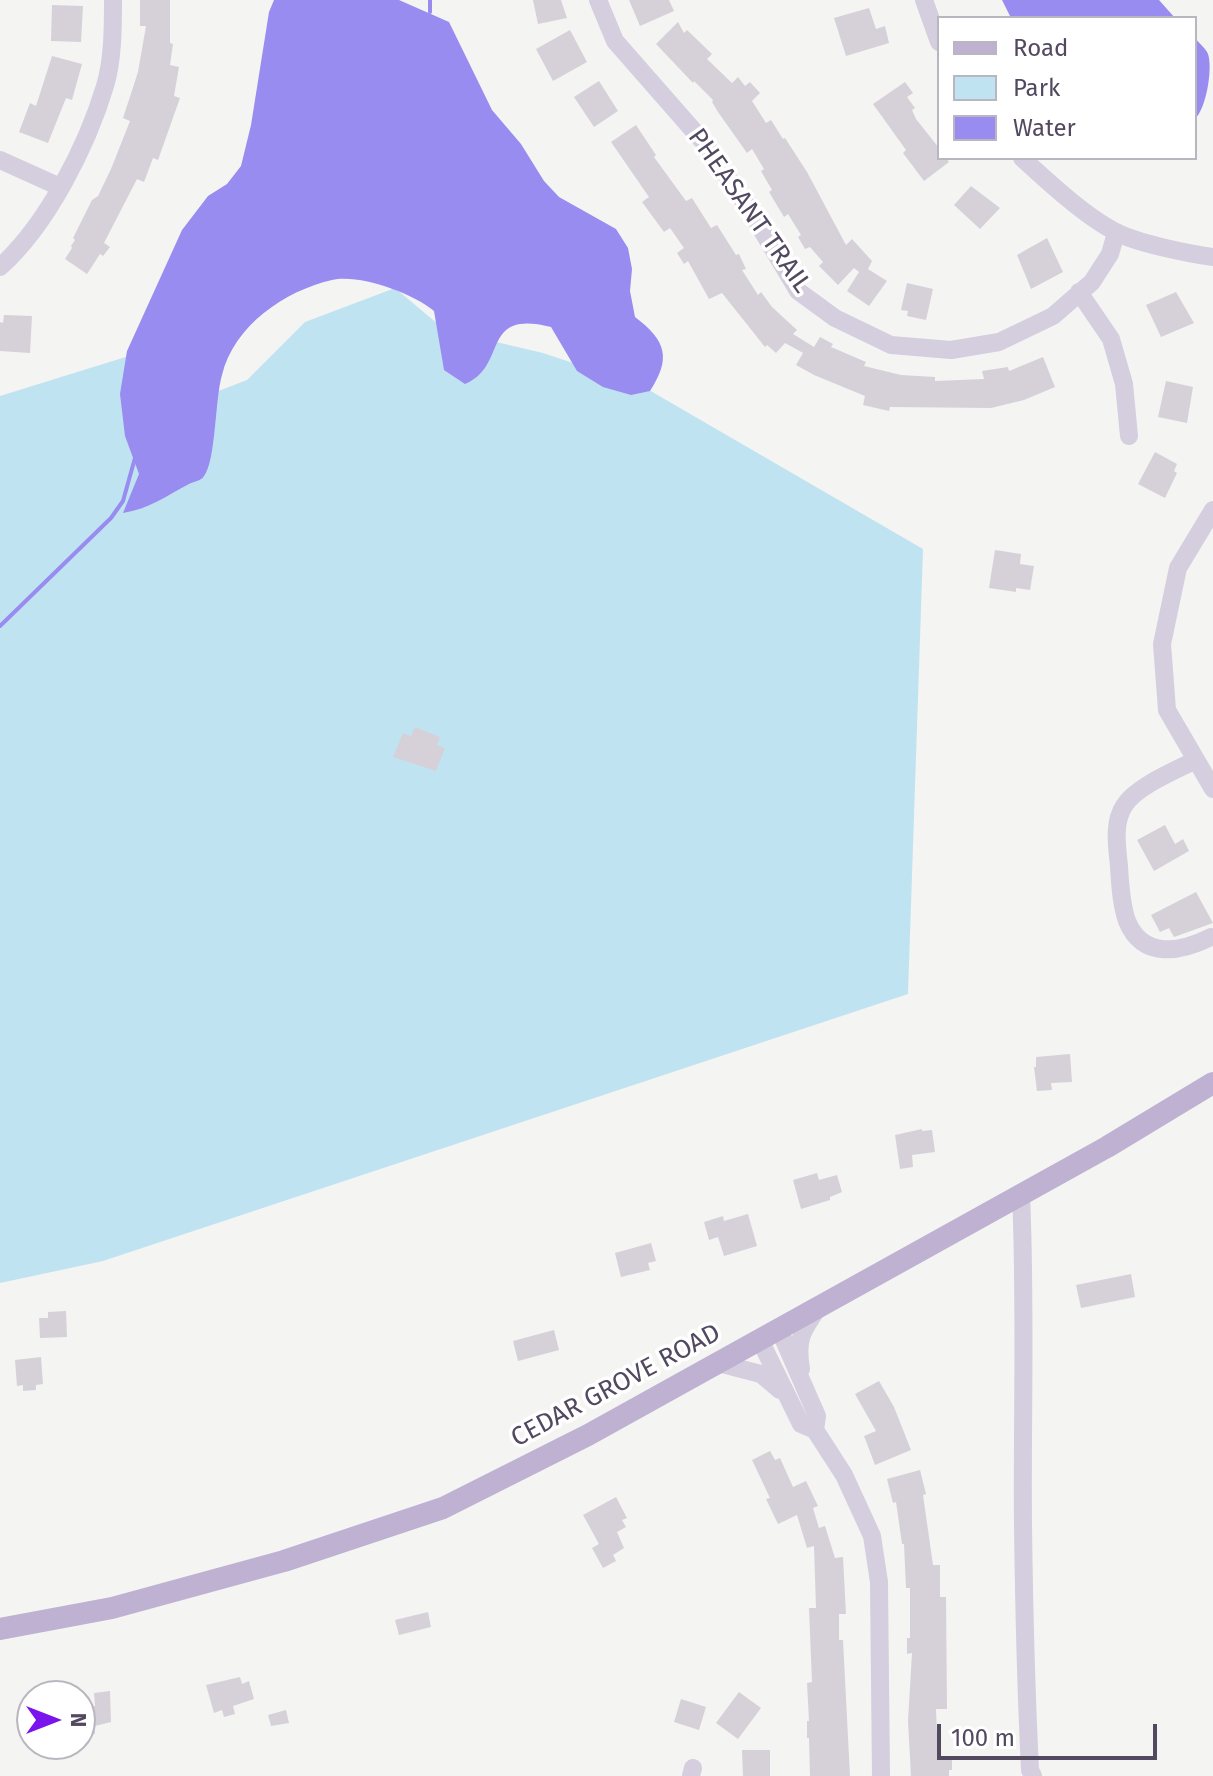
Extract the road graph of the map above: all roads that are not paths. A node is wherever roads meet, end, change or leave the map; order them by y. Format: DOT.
graph roads {
  1 [pos="113,0"];
  2 [pos="598,0"];
  3 [pos="924,0"];
  4 [pos="937,36"];
  5 [pos="0,160"];
  6 [pos="1024,160"];
  7 [pos="60,187"];
  8 [pos="1116,233"];
  9 [pos="1213,257"];
  10 [pos="0,267"];
  11 [pos="1079,292"];
  12 [pos="1129,436"];
  13 [pos="1213,510"];
  14 [pos="1207,527"];
  15 [pos="1196,760"];
  16 [pos="1213,789"];
  17 [pos="1211,937"];
  18 [pos="1213,1083"];
  19 [pos="1021,1195"];
  20 [pos="818,1307"];
  21 [pos="769,1335"];
  22 [pos="718,1363"];
  23 [pos="804,1387"];
  24 [pos="787,1395"];
  25 [pos="815,1430"];
  26 [pos="0,1629"];
  27 [pos="881,1776"];
  28 [pos="1033,1776"];
  1 -- 7 [label="street"];
  2 -- 11 [label="street, PHEASANT TRAIL"];
  3 -- 4 [label="street"];
  5 -- 7 [label="street"];
  6 -- 8 [label="street"];
  7 -- 10 [label="street"];
  8 -- 9 [label="street"];
  8 -- 11 [label="street, PHEASANT TRAIL"];
  11 -- 12 [label="street"];
  13 -- 14 [label="street"];
  14 -- 15 [label="street"];
  15 -- 16 [label="street"];
  15 -- 17 [label="street"];
  18 -- 19 [label="main road, CEDAR GROVE ROAD"];
  19 -- 20 [label="main road, CEDAR GROVE ROAD"];
  19 -- 28 [label="street"];
  20 -- 21 [label="main road, CEDAR GROVE ROAD"];
  20 -- 23 [label="street"];
  21 -- 22 [label="main road, CEDAR GROVE ROAD"];
  21 -- 23 [label="street"];
  21 -- 24 [label="street"];
  22 -- 24 [label="street"];
  22 -- 26 [label="main road, CEDAR GROVE ROAD"];
  23 -- 25 [label="street"];
  24 -- 25 [label="street"];
  25 -- 27 [label="street"];
}
